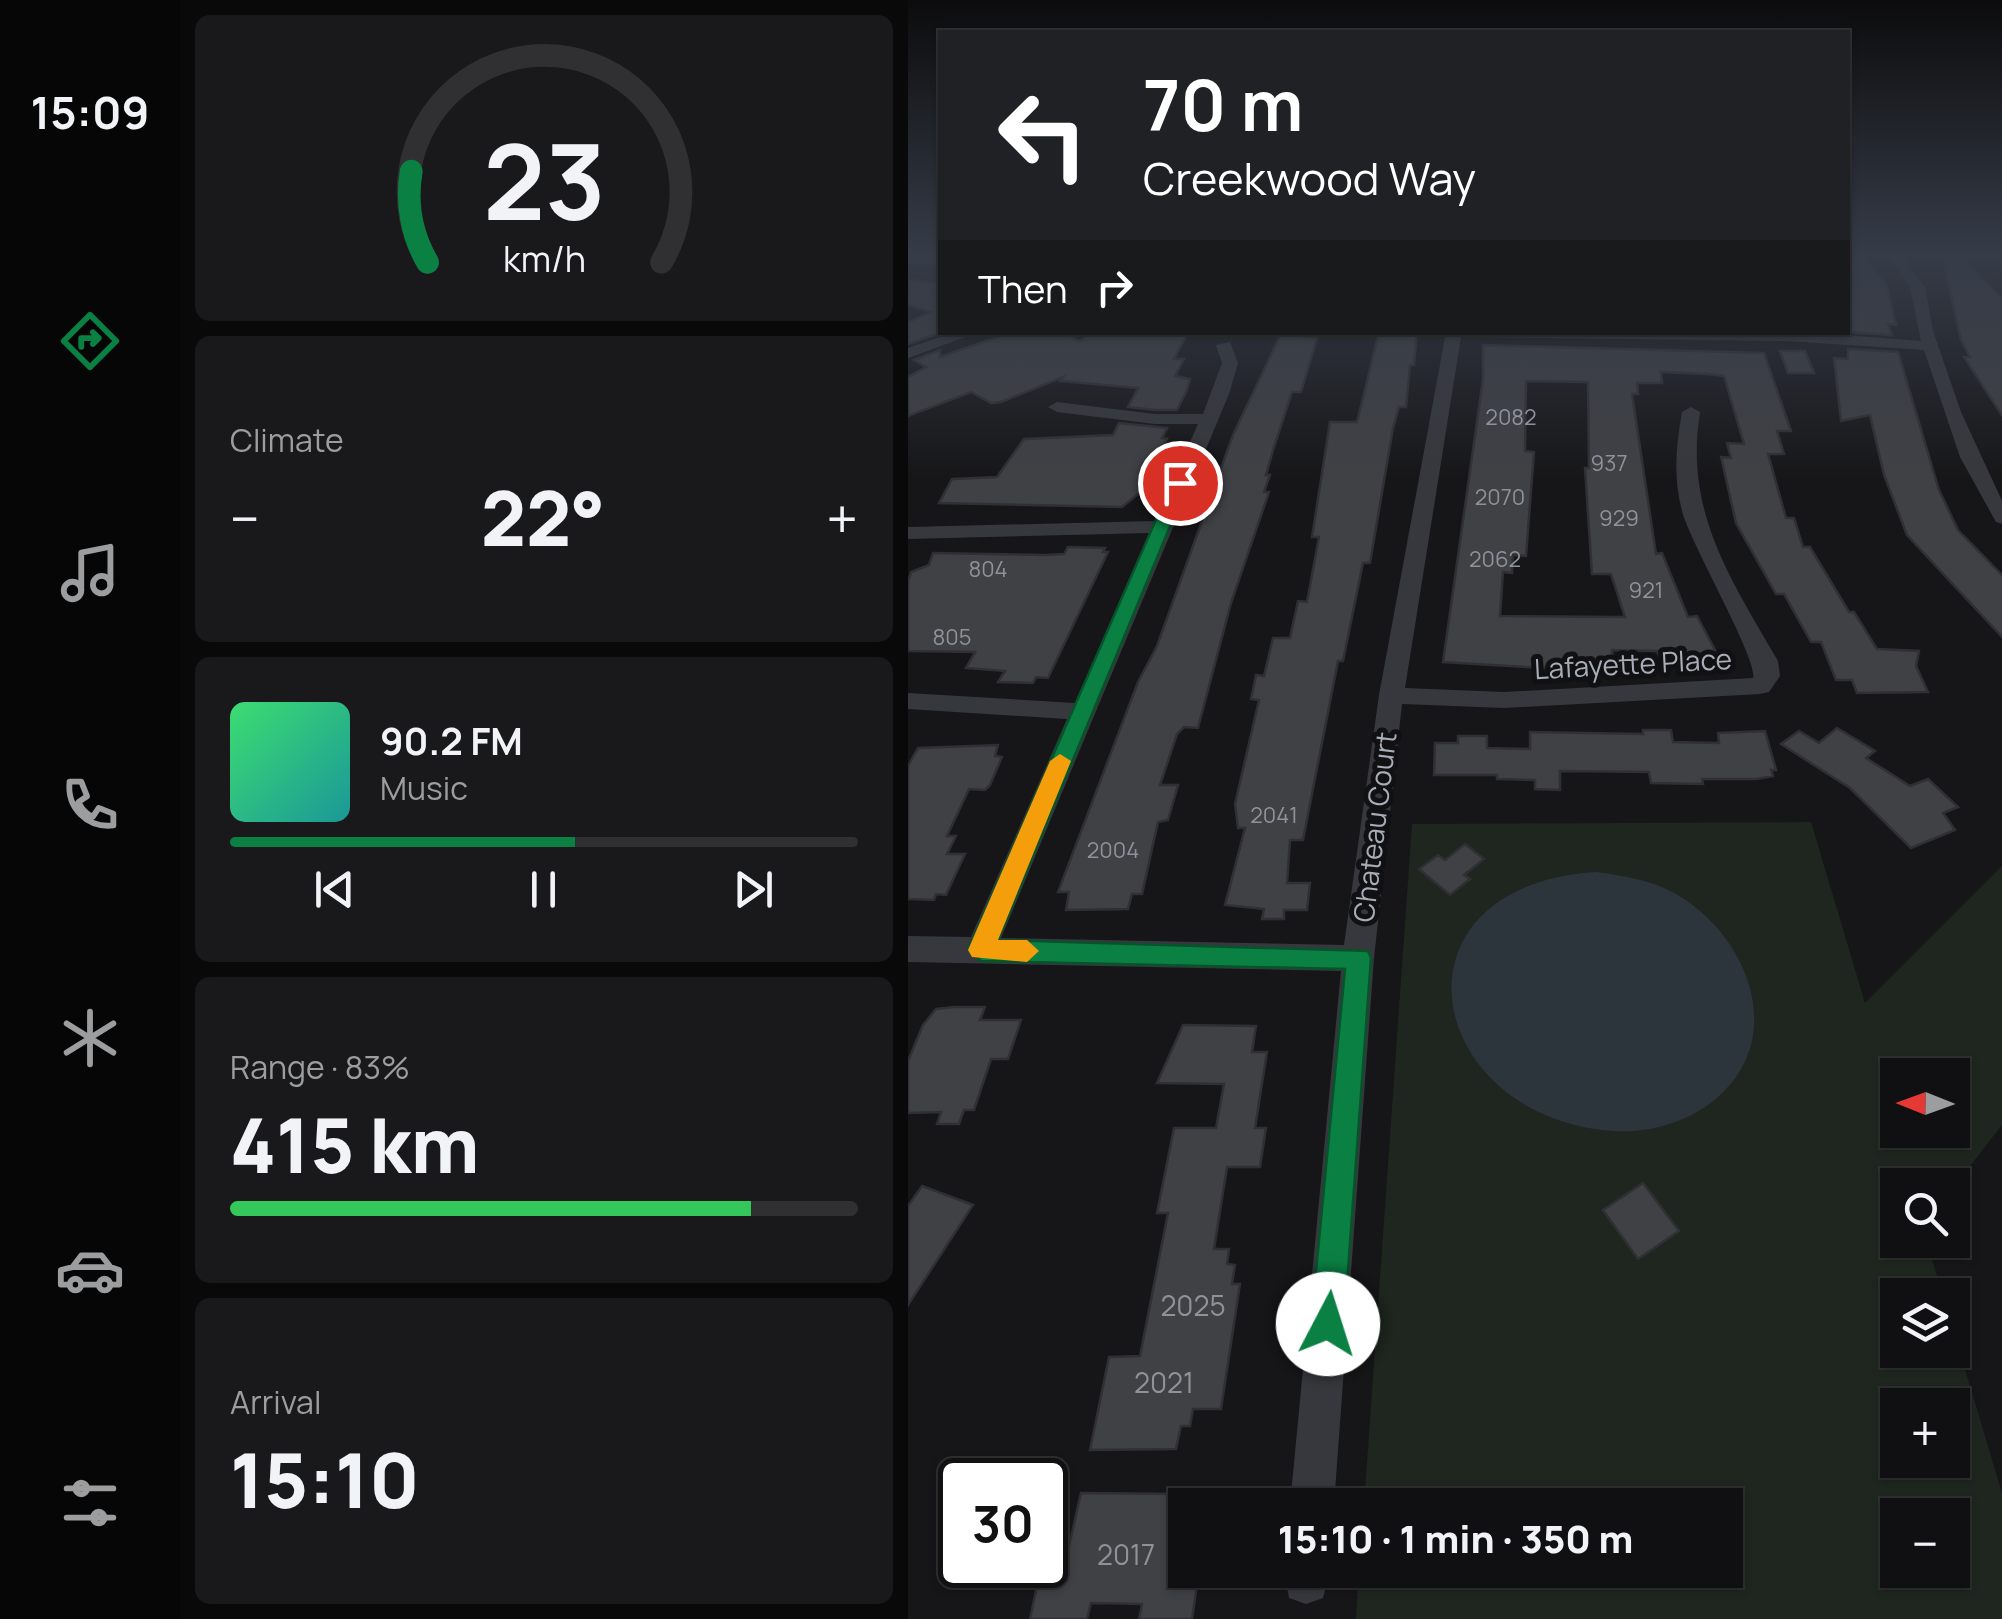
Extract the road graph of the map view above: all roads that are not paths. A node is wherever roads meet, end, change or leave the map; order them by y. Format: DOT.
graph roads {
  1 [pos="1927,330"];
  2 [pos="963,335"];
  3 [pos="1454,335"];
  4 [pos="1704,335"];
  5 [pos="1224,345"];
  6 [pos="1930,346"];
  7 [pos="908,353"];
  8 [pos="1057,407"];
  9 [pos="1691,412"];
  10 [pos="1209,419"];
  11 [pos="2000,512"];
  12 [pos="1160,527"];
  13 [pos="908,532"];
  14 [pos="1391,696"];
  15 [pos="908,701"];
  16 [pos="1081,712"];
  17 [pos="908,949"];
  18 [pos="981,950"];
  19 [pos="1358,958"];
  20 [pos="1313,1488"];
  1 -- 6 [label="street"];
  2 -- 7 [label="street"];
  3 -- 14 [label="street, Chateau Court"];
  4 -- 6 [label="street"];
  5 -- 10 [label="street"];
  6 -- 11 [label="street"];
  8 -- 10 [label="street"];
  9 -- 14 [label="street, Lafayette Place"];
  10 -- 12 [label="street"];
  12 -- 13 [label="street"];
  12 -- 16 [label="street"];
  14 -- 19 [label="street, Chateau Court"];
  15 -- 16 [label="street"];
  16 -- 18 [label="street"];
  17 -- 18 [label="street"];
  18 -- 19 [label="street"];
  19 -- 20 [label="street, Chateau Court"];
}
